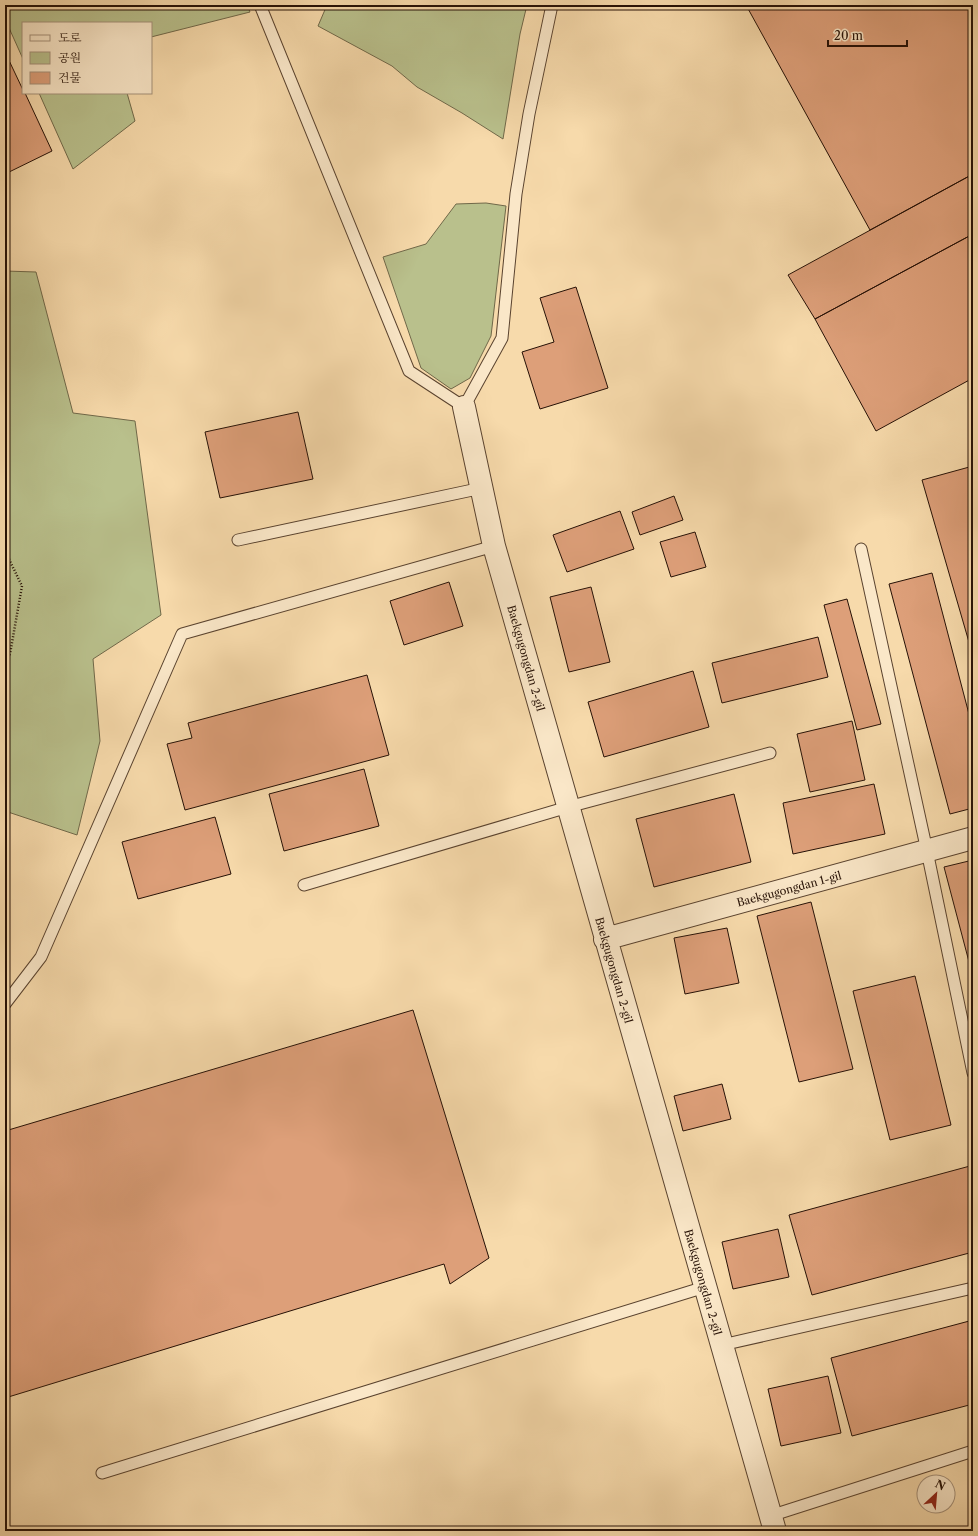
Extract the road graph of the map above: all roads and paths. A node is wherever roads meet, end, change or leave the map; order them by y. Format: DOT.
graph roads {
  1 [pos="260,5"];
  2 [pos="552,5"];
  3 [pos="464,407"];
  4 [pos="482,488"];
  5 [pos="238,540"];
  6 [pos="494,546"];
  7 [pos="861,549"];
  8 [pos="5,551"];
  9 [pos="5,662"];
  10 [pos="770,753"];
  11 [pos="568,807"];
  12 [pos="973,838"];
  13 [pos="927,851"];
  14 [pos="304,885"];
  15 [pos="605,939"];
  16 [pos="5,1004"];
  17 [pos="973,1073"];
  18 [pos="705,1287"];
  19 [pos="973,1288"];
  20 [pos="722,1345"];
  21 [pos="973,1451"];
  22 [pos="102,1473"];
  23 [pos="773,1523"];
  1 -- 3 [label="lane"];
  2 -- 3 [label="lane"];
  3 -- 4 [label="street, Baekgugongdan 2-gil"];
  4 -- 5 [label="lane"];
  4 -- 6 [label="street, Baekgugongdan 2-gil"];
  6 -- 11 [label="street, Baekgugongdan 2-gil"];
  6 -- 16 [label="lane"];
  7 -- 13 [label="lane"];
  8 -- 9 [label="path"];
  10 -- 11 [label="lane"];
  11 -- 14 [label="lane"];
  11 -- 15 [label="street, Baekgugongdan 2-gil"];
  12 -- 13 [label="street, Baekgugongdan 1-gil"];
  13 -- 15 [label="street, Baekgugongdan 1-gil"];
  13 -- 17 [label="lane"];
  15 -- 18 [label="street, Baekgugongdan 2-gil"];
  18 -- 20 [label="street, Baekgugongdan 2-gil"];
  18 -- 22 [label="lane"];
  19 -- 20 [label="lane"];
  20 -- 23 [label="street, Baekgugongdan 2-gil"];
  21 -- 23 [label="lane"];
}
